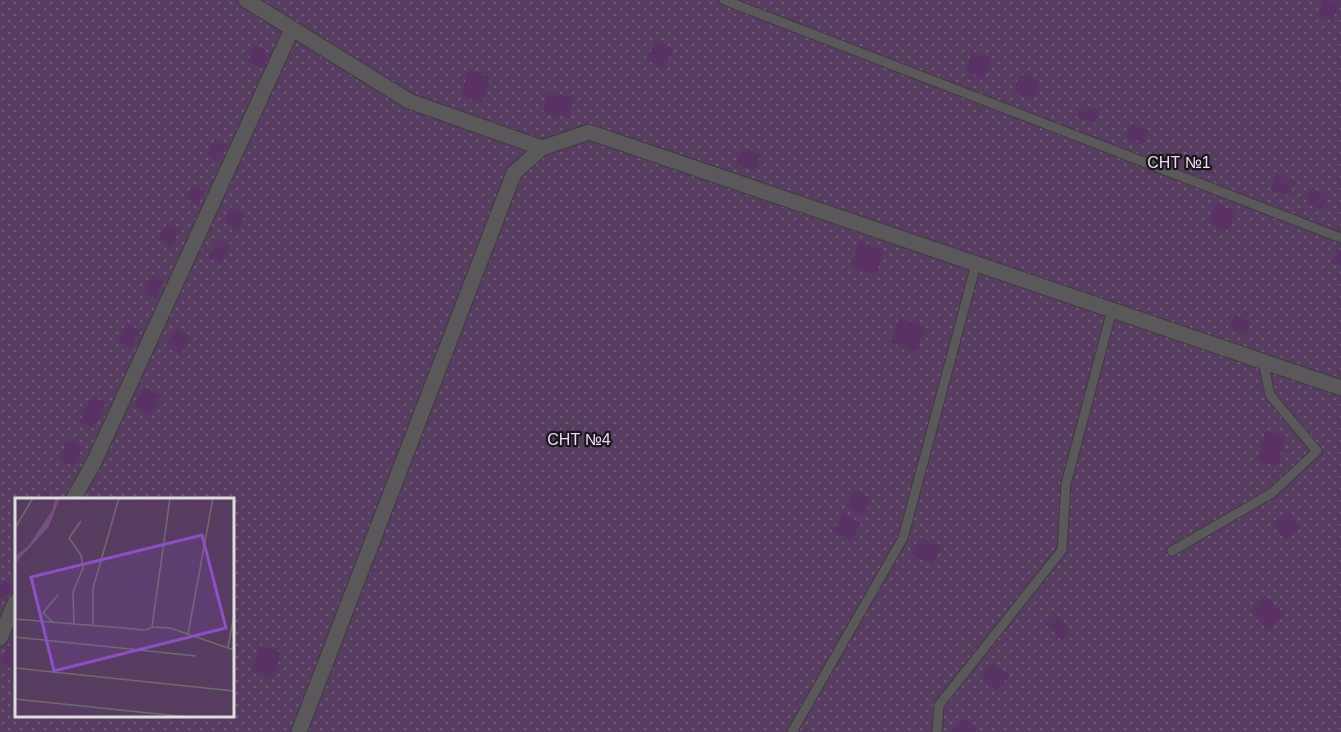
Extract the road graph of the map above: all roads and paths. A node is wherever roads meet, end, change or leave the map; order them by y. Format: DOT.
graph roads {
  1 [pos="246,0"];
  2 [pos="724,0"];
  3 [pos="292,29"];
  4 [pos="542,148"];
  5 [pos="1341,238"];
  6 [pos="976,264"];
  7 [pos="1112,310"];
  8 [pos="1263,361"];
  9 [pos="1341,388"];
  10 [pos="74,498"];
  11 [pos="1172,551"];
  12 [pos="15,604"];
  13 [pos="0,638"];
  14 [pos="299,732"];
  15 [pos="792,732"];
  16 [pos="937,732"];
  1 -- 3 [label="street"];
  2 -- 5 [label="lane"];
  3 -- 4 [label="street"];
  3 -- 10 [label="street"];
  4 -- 6 [label="street"];
  4 -- 14 [label="street"];
  6 -- 7 [label="street"];
  6 -- 15 [label="lane"];
  7 -- 8 [label="street"];
  7 -- 16 [label="lane"];
  8 -- 9 [label="street"];
  8 -- 11 [label="lane"];
  12 -- 13 [label="street"];
}
